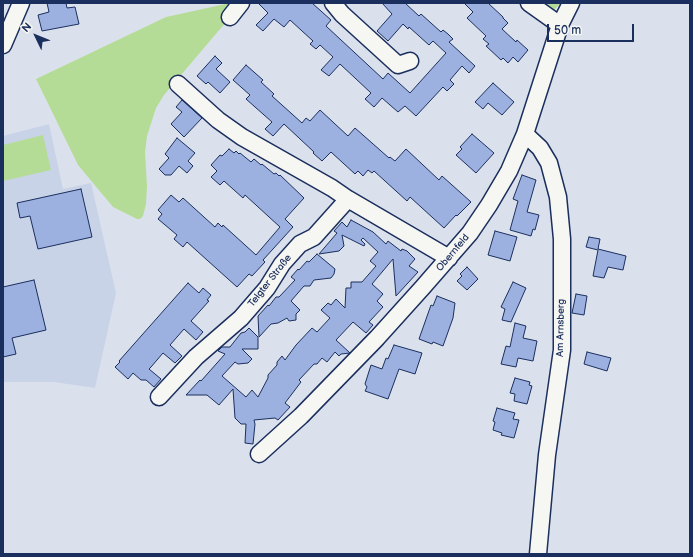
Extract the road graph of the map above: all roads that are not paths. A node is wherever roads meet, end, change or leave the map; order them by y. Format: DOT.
graph roads {
  1 [pos="21,3"];
  2 [pos="240,3"];
  3 [pos="333,3"];
  4 [pos="529,3"];
  5 [pos="571,3"];
  6 [pos="230,17"];
  7 [pos="560,25"];
  8 [pos="3,45"];
  9 [pos="410,61"];
  10 [pos="178,84"];
  11 [pos="525,134"];
  12 [pos="348,199"];
  13 [pos="449,258"];
  14 [pos="159,398"];
  15 [pos="259,454"];
  16 [pos="538,554"];
  1 -- 8 [label="street"];
  2 -- 6 [label="street"];
  3 -- 9 [label="street"];
  4 -- 7 [label="street"];
  5 -- 7 [label="street, Obernfeld"];
  7 -- 11 [label="street, Obernfeld"];
  10 -- 12 [label="street"];
  11 -- 13 [label="street, Obernfeld"];
  11 -- 16 [label="street, Am Arnsberg"];
  12 -- 13 [label="street"];
  12 -- 14 [label="street, Telgter Straße"];
  13 -- 15 [label="street, Obernfeld"];
}
